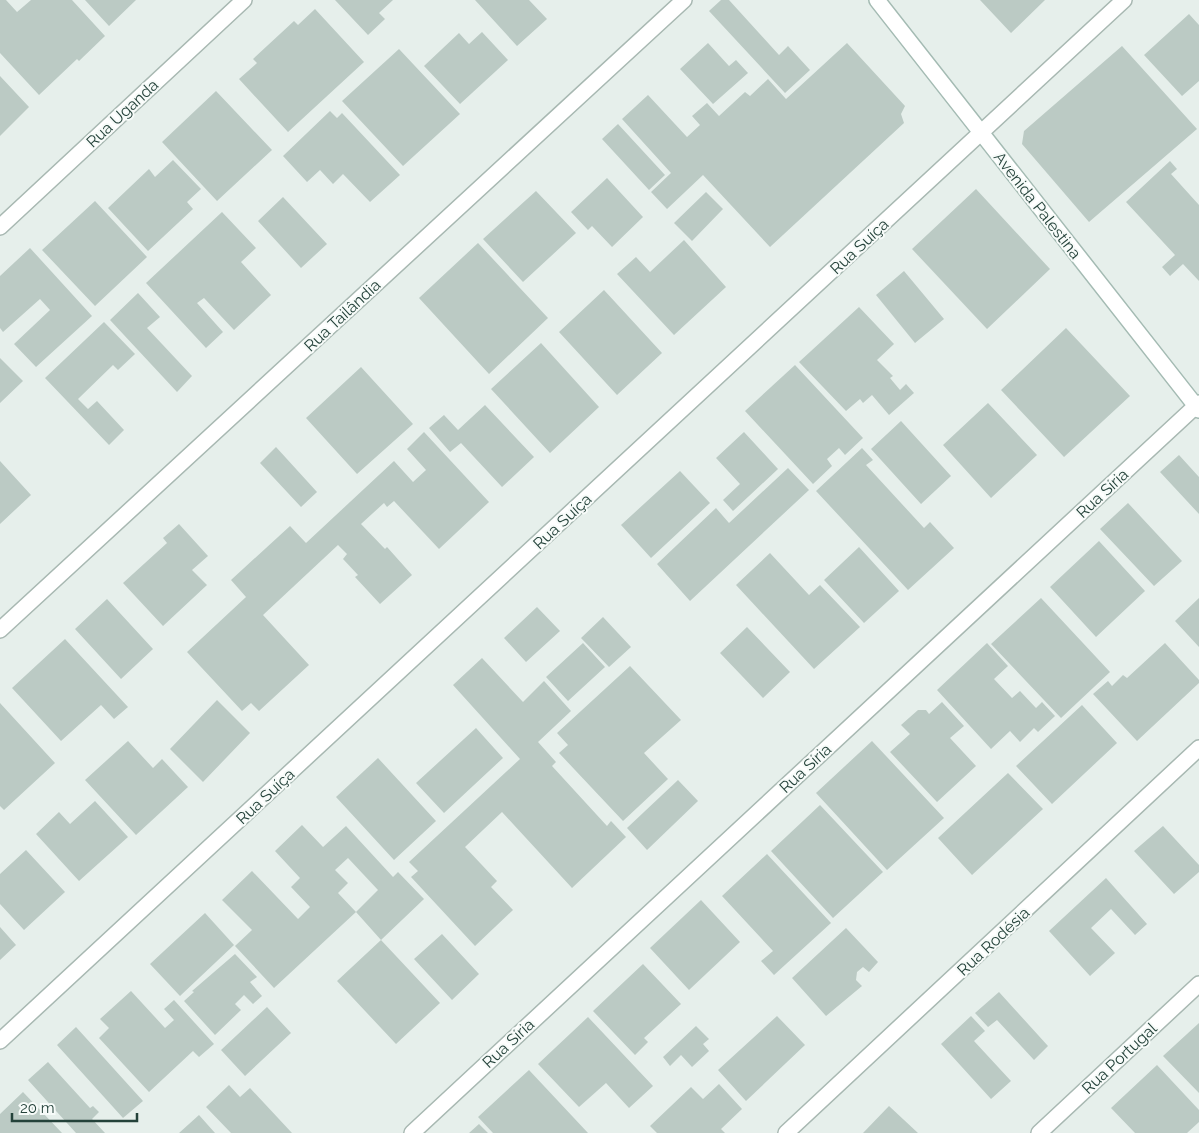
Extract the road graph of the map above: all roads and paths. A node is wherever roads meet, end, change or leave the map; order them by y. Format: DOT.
graph roads {
  1 [pos="244,0"];
  2 [pos="684,0"];
  3 [pos="876,0"];
  4 [pos="1124,0"];
  5 [pos="981,133"];
  6 [pos="0,227"];
  7 [pos="1198,407"];
  8 [pos="0,630"];
  9 [pos="1199,748"];
  10 [pos="1199,984"];
  11 [pos="0,1041"];
  12 [pos="412,1133"];
  13 [pos="786,1133"];
  14 [pos="1039,1133"];
  1 -- 6 [label="street, Rua Uganda"];
  2 -- 8 [label="street, Rua Tailândia"];
  3 -- 5 [label="street, Avenida Palestina"];
  4 -- 5 [label="street, Rua Suíça"];
  5 -- 7 [label="street, Avenida Palestina"];
  5 -- 11 [label="street, Rua Suíça"];
  7 -- 12 [label="street, Rua Síria"];
  9 -- 13 [label="street, Rua Rodésia"];
  10 -- 14 [label="street, Rua Portugal"];
}
